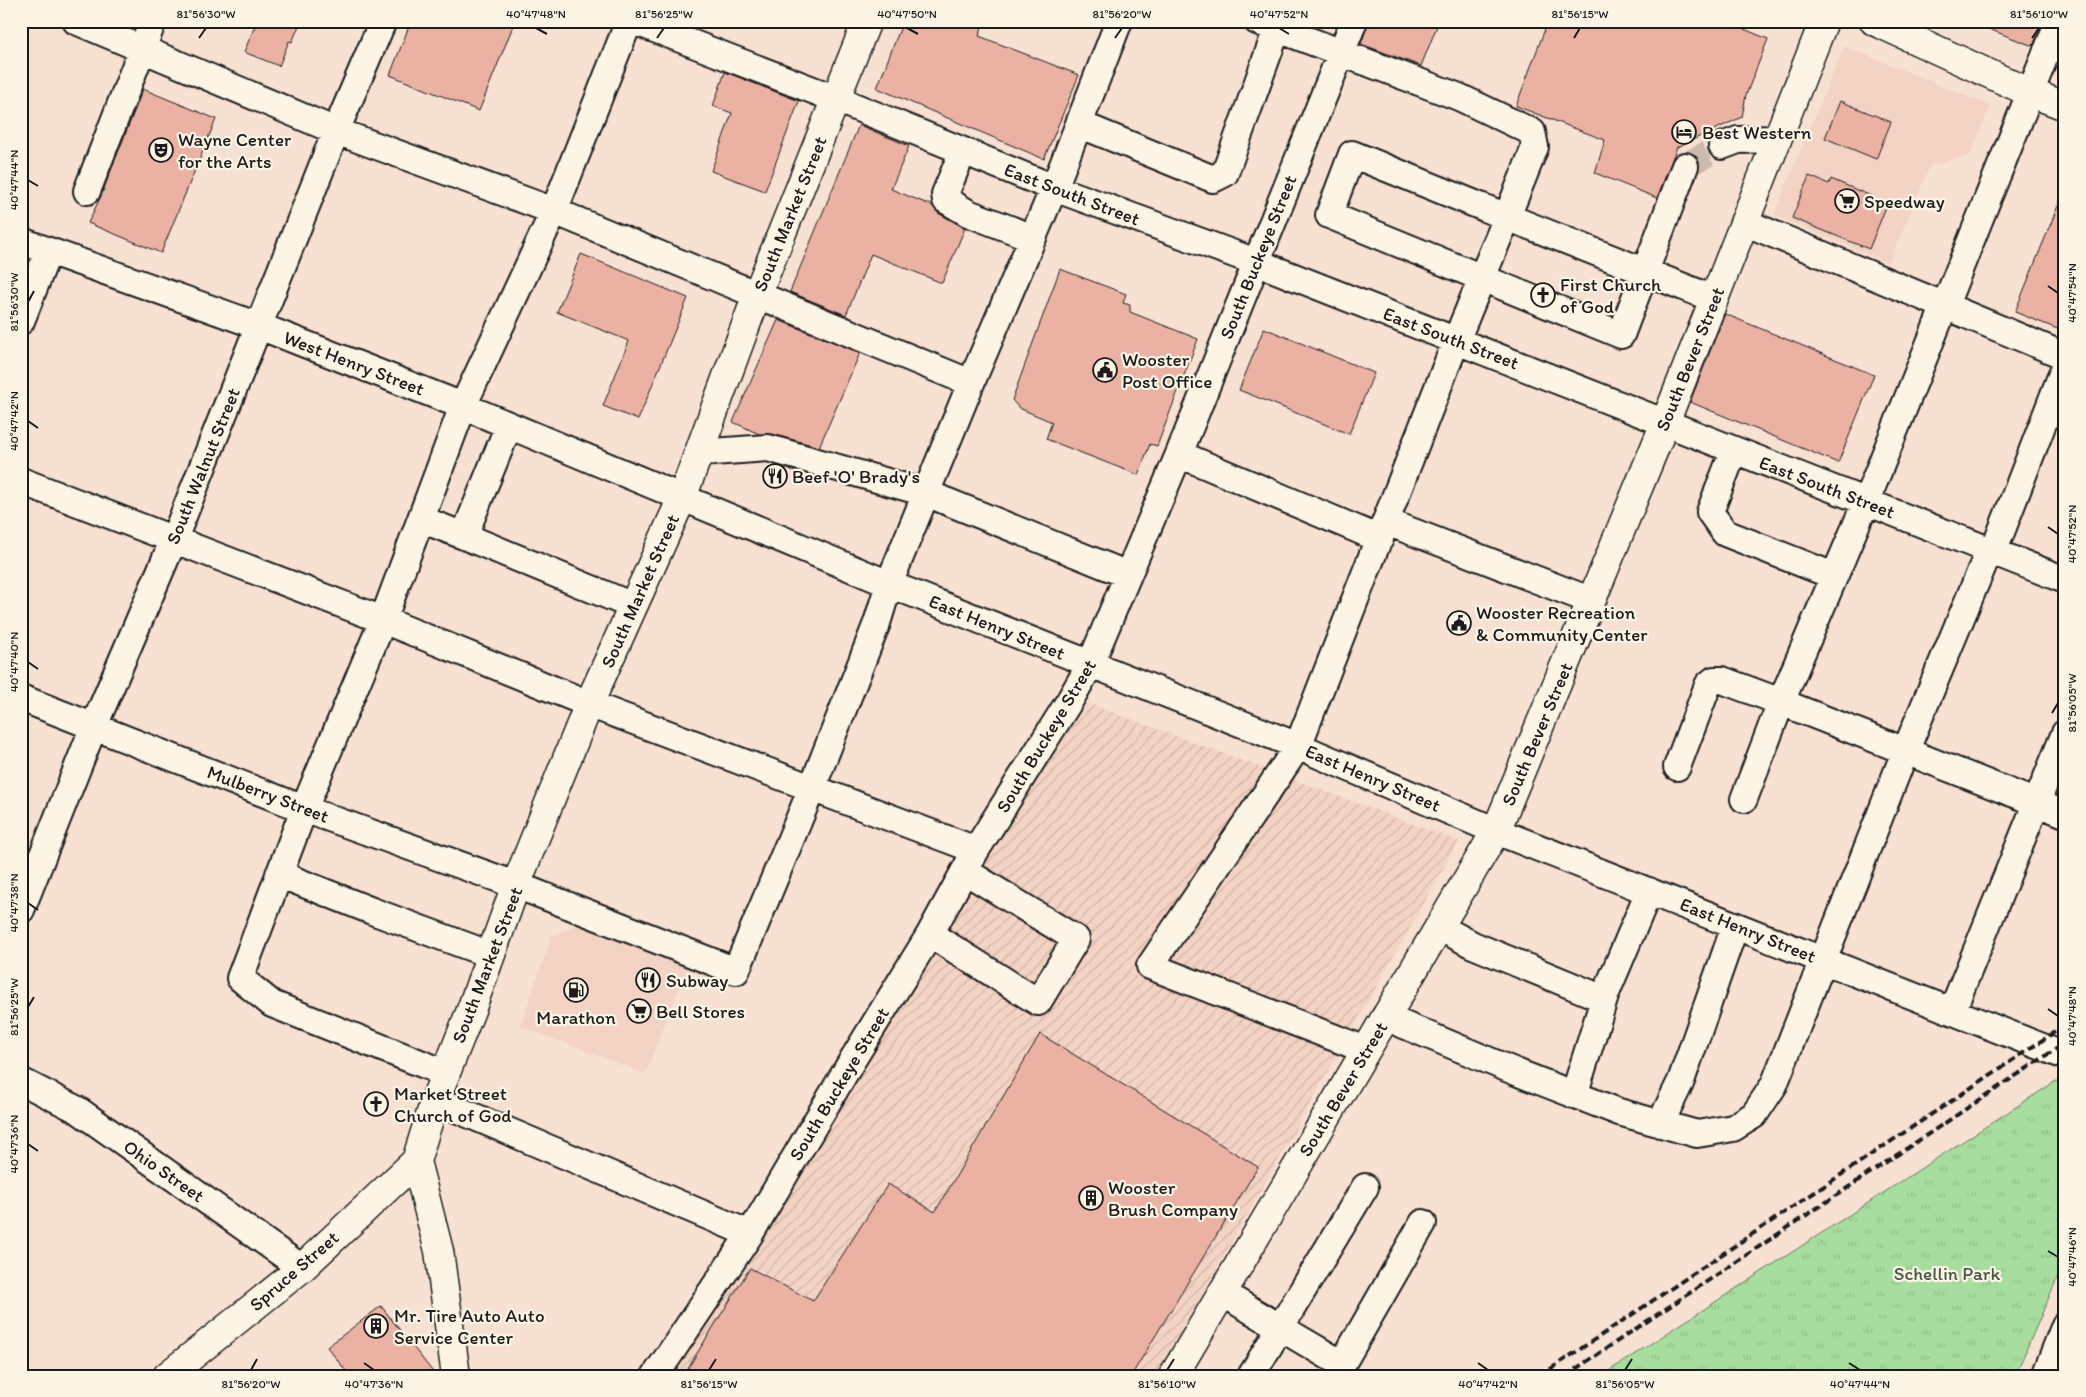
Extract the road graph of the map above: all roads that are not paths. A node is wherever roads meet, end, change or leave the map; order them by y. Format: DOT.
graph roads {
  1 [pos="76,21"];
  2 [pos="153,21"];
  3 [pos="383,21"];
  4 [pos="629,21"];
  5 [pos="634,21"];
  6 [pos="867,21"];
  7 [pos="1119,21"];
  8 [pos="1354,21"];
  9 [pos="1824,21"];
  10 [pos="1874,21"];
  11 [pos="2059,21"];
  12 [pos="1267,25"];
  13 [pos="104,27"];
  14 [pos="142,50"];
  15 [pos="1342,54"];
  16 [pos="2031,93"];
  17 [pos="836,99"];
  18 [pos="2065,106"];
  19 [pos="1079,124"];
  20 [pos="336,131"];
  21 [pos="1777,139"];
  22 [pos="1722,146"];
  23 [pos="963,151"];
  24 [pos="1685,166"];
  25 [pos="1054,188"];
  26 [pos="87,192"];
  27 [pos="554,211"];
  28 [pos="1507,217"];
  29 [pos="1744,222"];
  30 [pos="1033,238"];
  31 [pos="21,241"];
  32 [pos="48,252"];
  33 [pos="1256,262"];
  34 [pos="1645,272"];
  35 [pos="1482,279"];
  36 [pos="757,295"];
  37 [pos="1714,299"];
  38 [pos="1944,307"];
  39 [pos="21,321"];
  40 [pos="259,326"];
  41 [pos="1456,341"];
  42 [pos="2065,356"];
  43 [pos="2065,366"];
  44 [pos="970,383"];
  45 [pos="463,406"];
  46 [pos="1665,423"];
  47 [pos="509,425"];
  48 [pos="1734,450"];
  49 [pos="699,453"];
  50 [pos="1178,454"];
  51 [pos="21,481"];
  52 [pos="926,493"];
  53 [pos="682,498"];
  54 [pos="1866,502"];
  55 [pos="421,519"];
  56 [pos="1383,530"];
  57 [pos="464,536"];
  58 [pos="174,539"];
  59 [pos="1991,552"];
  60 [pos="1128,575"];
  61 [pos="1834,576"];
  62 [pos="2065,580"];
  63 [pos="889,584"];
  64 [pos="1592,601"];
  65 [pos="633,606"];
  66 [pos="383,620"];
  67 [pos="1090,665"];
  68 [pos="21,698"];
  69 [pos="1781,702"];
  70 [pos="589,704"];
  71 [pos="94,726"];
  72 [pos="2065,733"];
  73 [pos="1298,746"];
  74 [pos="1905,752"];
  75 [pos="1677,767"];
  76 [pos="812,788"];
  77 [pos="1744,799"];
  78 [pos="2036,803"];
  79 [pos="303,808"];
  80 [pos="2065,814"];
  81 [pos="1496,831"];
  82 [pos="971,861"];
  83 [pos="279,874"];
  84 [pos="516,886"];
  85 [pos="1649,891"];
  86 [pos="21,910"];
  87 [pos="1735,926"];
  88 [pos="1439,927"];
  89 [pos="930,934"];
  90 [pos="491,955"];
  91 [pos="1822,960"];
  92 [pos="1604,1000"];
  93 [pos="1952,1011"];
  94 [pos="1385,1017"];
  95 [pos="1366,1050"];
  96 [pos="2065,1056"];
  97 [pos="446,1074"];
  98 [pos="21,1081"];
  99 [pos="1574,1095"];
  100 [pos="435,1100"];
  101 [pos="1660,1124"];
  102 [pos="416,1161"];
  103 [pos="1365,1187"];
  104 [pos="1423,1223"];
  105 [pos="750,1234"];
  106 [pos="302,1268"];
  107 [pos="1222,1294"];
  108 [pos="2065,1325"];
  109 [pos="1281,1328"];
  110 [pos="1338,1370"];
  111 [pos="167,1376"];
  112 [pos="456,1376"];
  113 [pos="655,1376"];
  114 [pos="1173,1376"];
  115 [pos="1251,1376"];
  116 [pos="2044,1376"];
  1 -- 13 [label="street"];
  2 -- 14 [label="street"];
  3 -- 20 [label="street, South Walnut Street"];
  4 -- 27 [label="street"];
  5 -- 17 [label="street, East South Street"];
  6 -- 17 [label="main road, South Market Street"];
  7 -- 19 [label="street"];
  8 -- 15 [label="street, South Buckeye Street"];
  9 -- 21 [label="main road, South Bever Street"];
  10 -- 16 [label="main road"];
  11 -- 16 [label="street"];
  12 -- 15 [label="street"];
  12 -- 19 [label="street"];
  13 -- 14 [label="street"];
  14 -- 20 [label="street"];
  14 -- 26 [label="street"];
  15 -- 28 [label="street"];
  15 -- 33 [label="street, South Buckeye Street"];
  16 -- 18 [label="main road"];
  16 -- 38 [label="street"];
  17 -- 23 [label="street, East South Street"];
  17 -- 36 [label="main road, South Market Street"];
  19 -- 25 [label="street"];
  20 -- 27 [label="street"];
  20 -- 40 [label="street, South Walnut Street"];
  21 -- 22 [label="street"];
  21 -- 29 [label="main road, South Bever Street"];
  23 -- 25 [label="street, East South Street"];
  23 -- 30 [label="street"];
  24 -- 34 [label="street"];
  25 -- 30 [label="street"];
  25 -- 33 [label="street, East South Street"];
  27 -- 36 [label="street"];
  27 -- 45 [label="street"];
  28 -- 34 [label="street"];
  28 -- 35 [label="street"];
  28 -- 35 [label="street"];
  29 -- 37 [label="main road, South Bever Street"];
  29 -- 38 [label="street"];
  30 -- 44 [label="street"];
  31 -- 32 [label="street, West Henry Street"];
  32 -- 39 [label="street"];
  32 -- 40 [label="street, West Henry Street"];
  33 -- 41 [label="street, East South Street"];
  33 -- 50 [label="street, South Buckeye Street"];
  34 -- 35 [label="street"];
  34 -- 37 [label="street"];
  35 -- 41 [label="street"];
  36 -- 44 [label="street"];
  36 -- 49 [label="main road, South Market Street"];
  37 -- 46 [label="main road, South Bever Street"];
  38 -- 42 [label="street"];
  38 -- 54 [label="street"];
  40 -- 45 [label="street, West Henry Street"];
  40 -- 58 [label="street, South Walnut Street"];
  41 -- 46 [label="street, East South Street"];
  41 -- 56 [label="street"];
  43 -- 59 [label="street"];
  44 -- 52 [label="street"];
  45 -- 47 [label="street, West Henry Street"];
  45 -- 55 [label="street"];
  46 -- 48 [label="street, East South Street"];
  46 -- 64 [label="main road, South Bever Street"];
  47 -- 53 [label="street, West Henry Street"];
  47 -- 57 [label="street"];
  48 -- 54 [label="street, East South Street"];
  48 -- 61 [label="street"];
  49 -- 52 [label="street"];
  49 -- 53 [label="main road, South Market Street"];
  50 -- 56 [label="street"];
  50 -- 60 [label="street, South Buckeye Street"];
  51 -- 58 [label="street"];
  52 -- 60 [label="street"];
  52 -- 63 [label="street"];
  53 -- 63 [label="street, East Henry Street"];
  53 -- 65 [label="main road, South Market Street"];
  54 -- 59 [label="street, East South Street"];
  54 -- 61 [label="street"];
  55 -- 57 [label="street"];
  55 -- 66 [label="street"];
  56 -- 64 [label="street"];
  56 -- 73 [label="street"];
  57 -- 65 [label="street"];
  58 -- 66 [label="street"];
  58 -- 71 [label="street, South Walnut Street"];
  59 -- 62 [label="street, East South Street"];
  59 -- 74 [label="street"];
  60 -- 67 [label="street, South Buckeye Street"];
  61 -- 69 [label="street"];
  63 -- 67 [label="street, East Henry Street"];
  63 -- 76 [label="street"];
  64 -- 81 [label="main road, South Bever Street"];
  65 -- 70 [label="main road, South Market Street"];
  66 -- 70 [label="street"];
  66 -- 79 [label="street"];
  67 -- 73 [label="street, East Henry Street"];
  67 -- 82 [label="street, South Buckeye Street"];
  68 -- 71 [label="street, Mulberry Street"];
  69 -- 74 [label="street"];
  69 -- 75 [label="street"];
  69 -- 77 [label="street"];
  70 -- 76 [label="street"];
  70 -- 84 [label="main road, South Market Street"];
  71 -- 79 [label="street, Mulberry Street"];
  71 -- 86 [label="street, South Walnut Street"];
  72 -- 78 [label="street"];
  73 -- 81 [label="street, East Henry Street"];
  73 -- 95 [label="street"];
  74 -- 78 [label="street"];
  74 -- 91 [label="street"];
  76 -- 82 [label="street"];
  76 -- 84 [label="street, Mulberry Street"];
  78 -- 80 [label="street"];
  78 -- 93 [label="street"];
  79 -- 83 [label="street"];
  79 -- 84 [label="street, Mulberry Street"];
  81 -- 85 [label="street, East Henry Street"];
  81 -- 88 [label="main road, South Bever Street"];
  82 -- 89 [label="street, South Buckeye Street"];
  82 -- 89 [label="street"];
  83 -- 90 [label="street"];
  83 -- 97 [label="street"];
  84 -- 90 [label="main road, South Market Street"];
  85 -- 87 [label="street, East Henry Street"];
  85 -- 92 [label="street"];
  87 -- 91 [label="street, East Henry Street"];
  87 -- 101 [label="street"];
  88 -- 92 [label="street"];
  88 -- 94 [label="main road, South Bever Street"];
  89 -- 105 [label="street, South Buckeye Street"];
  90 -- 97 [label="main road, South Market Street"];
  91 -- 93 [label="street, East Henry Street"];
  91 -- 101 [label="street"];
  92 -- 99 [label="street"];
  93 -- 96 [label="street, East Henry Street"];
  94 -- 95 [label="main road, South Bever Street"];
  94 -- 99 [label="street"];
  95 -- 107 [label="main road, South Bever Street"];
  97 -- 100 [label="main road, South Market Street"];
  98 -- 106 [label="street, Ohio Street"];
  99 -- 101 [label="street"];
  100 -- 102 [label="main road, South Market Street"];
  100 -- 105 [label="street"];
  102 -- 106 [label="main road, Spruce Street"];
  102 -- 112 [label="main road"];
  103 -- 109 [label="street"];
  104 -- 110 [label="street"];
  105 -- 113 [label="street, South Buckeye Street"];
  106 -- 111 [label="main road, Spruce Street"];
  107 -- 109 [label="street"];
  107 -- 114 [label="main road, South Bever Street"];
  108 -- 116 [label="street"];
  109 -- 110 [label="street"];
  109 -- 115 [label="street"];
}
